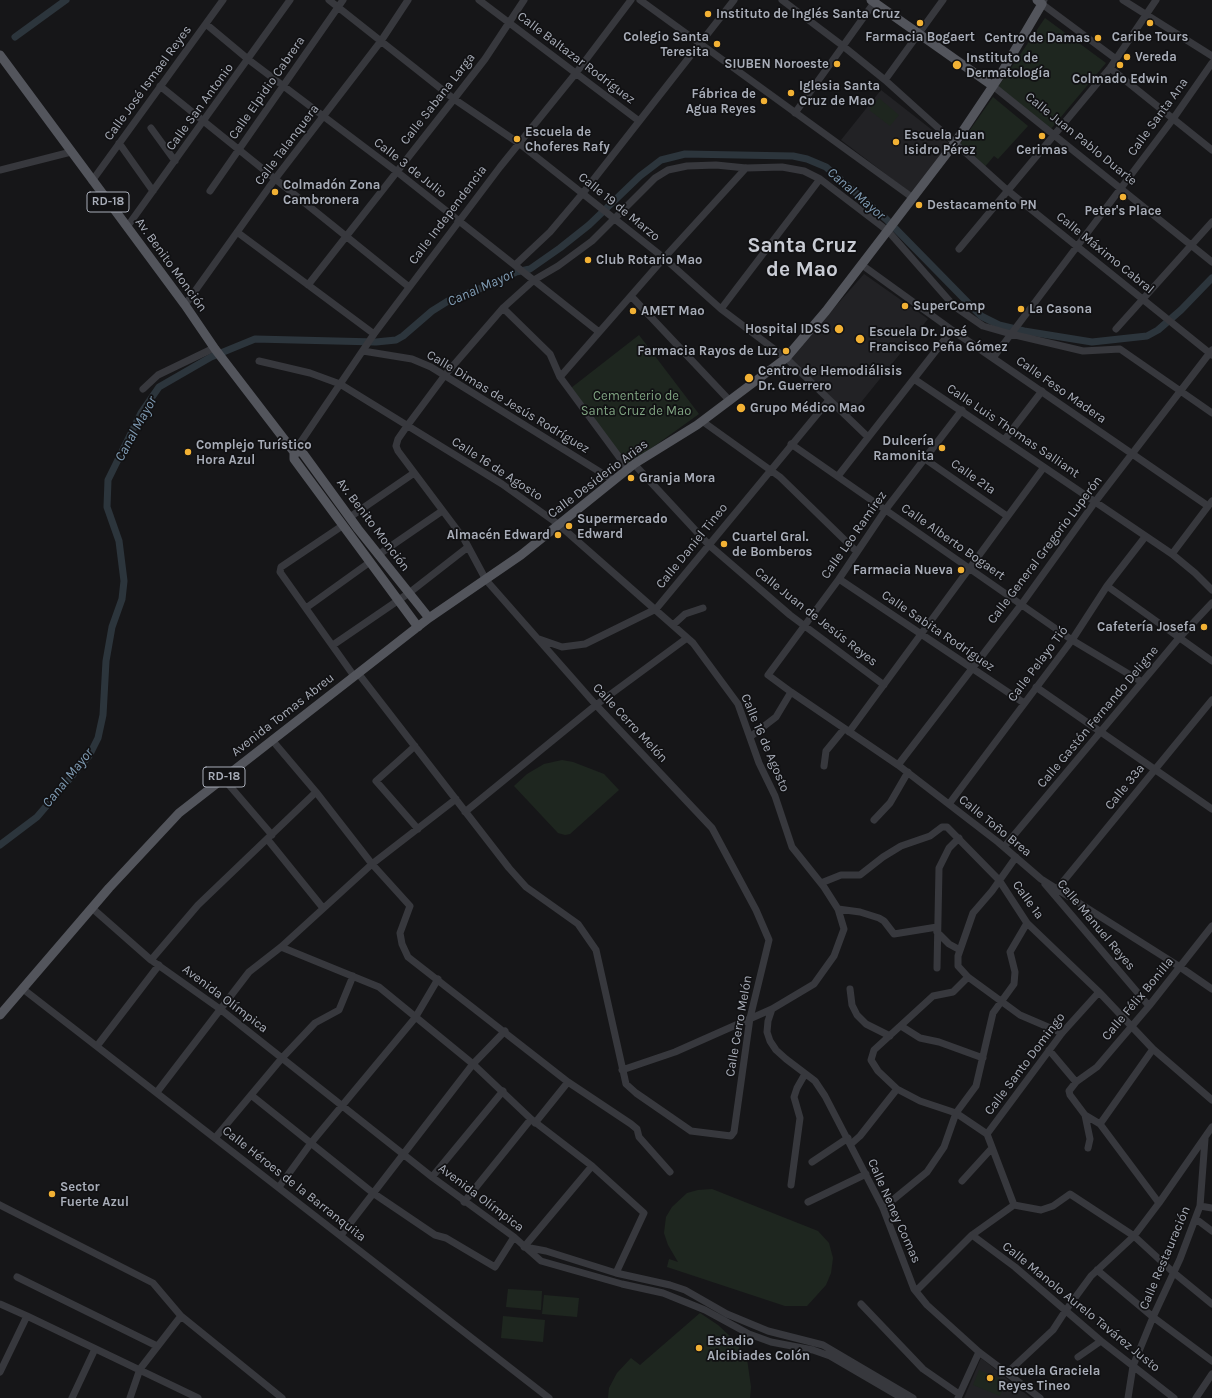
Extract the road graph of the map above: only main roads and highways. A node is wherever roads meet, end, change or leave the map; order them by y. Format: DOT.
graph roads {
  1 [pos="874,1"];
  2 [pos="1041,1"];
  3 [pos="0,55"];
  4 [pos="994,86"];
  5 [pos="294,452"];
  6 [pos="486,580"];
  7 [pos="429,618"];
  8 [pos="418,627"];
  9 [pos="0,1015"];
  1 -- 4 [label="main road, Calle Juan Pablo Duarte"];
  2 -- 4 [label="main road, Calle Desiderio Arias"];
  3 -- 5 [label="main road, Av. Benito Monción / RD-18"];
  4 -- 6 [label="main road, Calle Desiderio Arias"];
  5 -- 7 [label="main road, Av. Benito Monción / RD-18"];
  5 -- 8 [label="main road, Av. Benito Monción / RD-18"];
  6 -- 7 [label="main road, Avenida Tomas Abreu / RD-18"];
  7 -- 8 [label="main road, Avenida Tomas Abreu / RD-18"];
  8 -- 9 [label="main road, Avenida Tomas Abreu / RD-18"];
}
